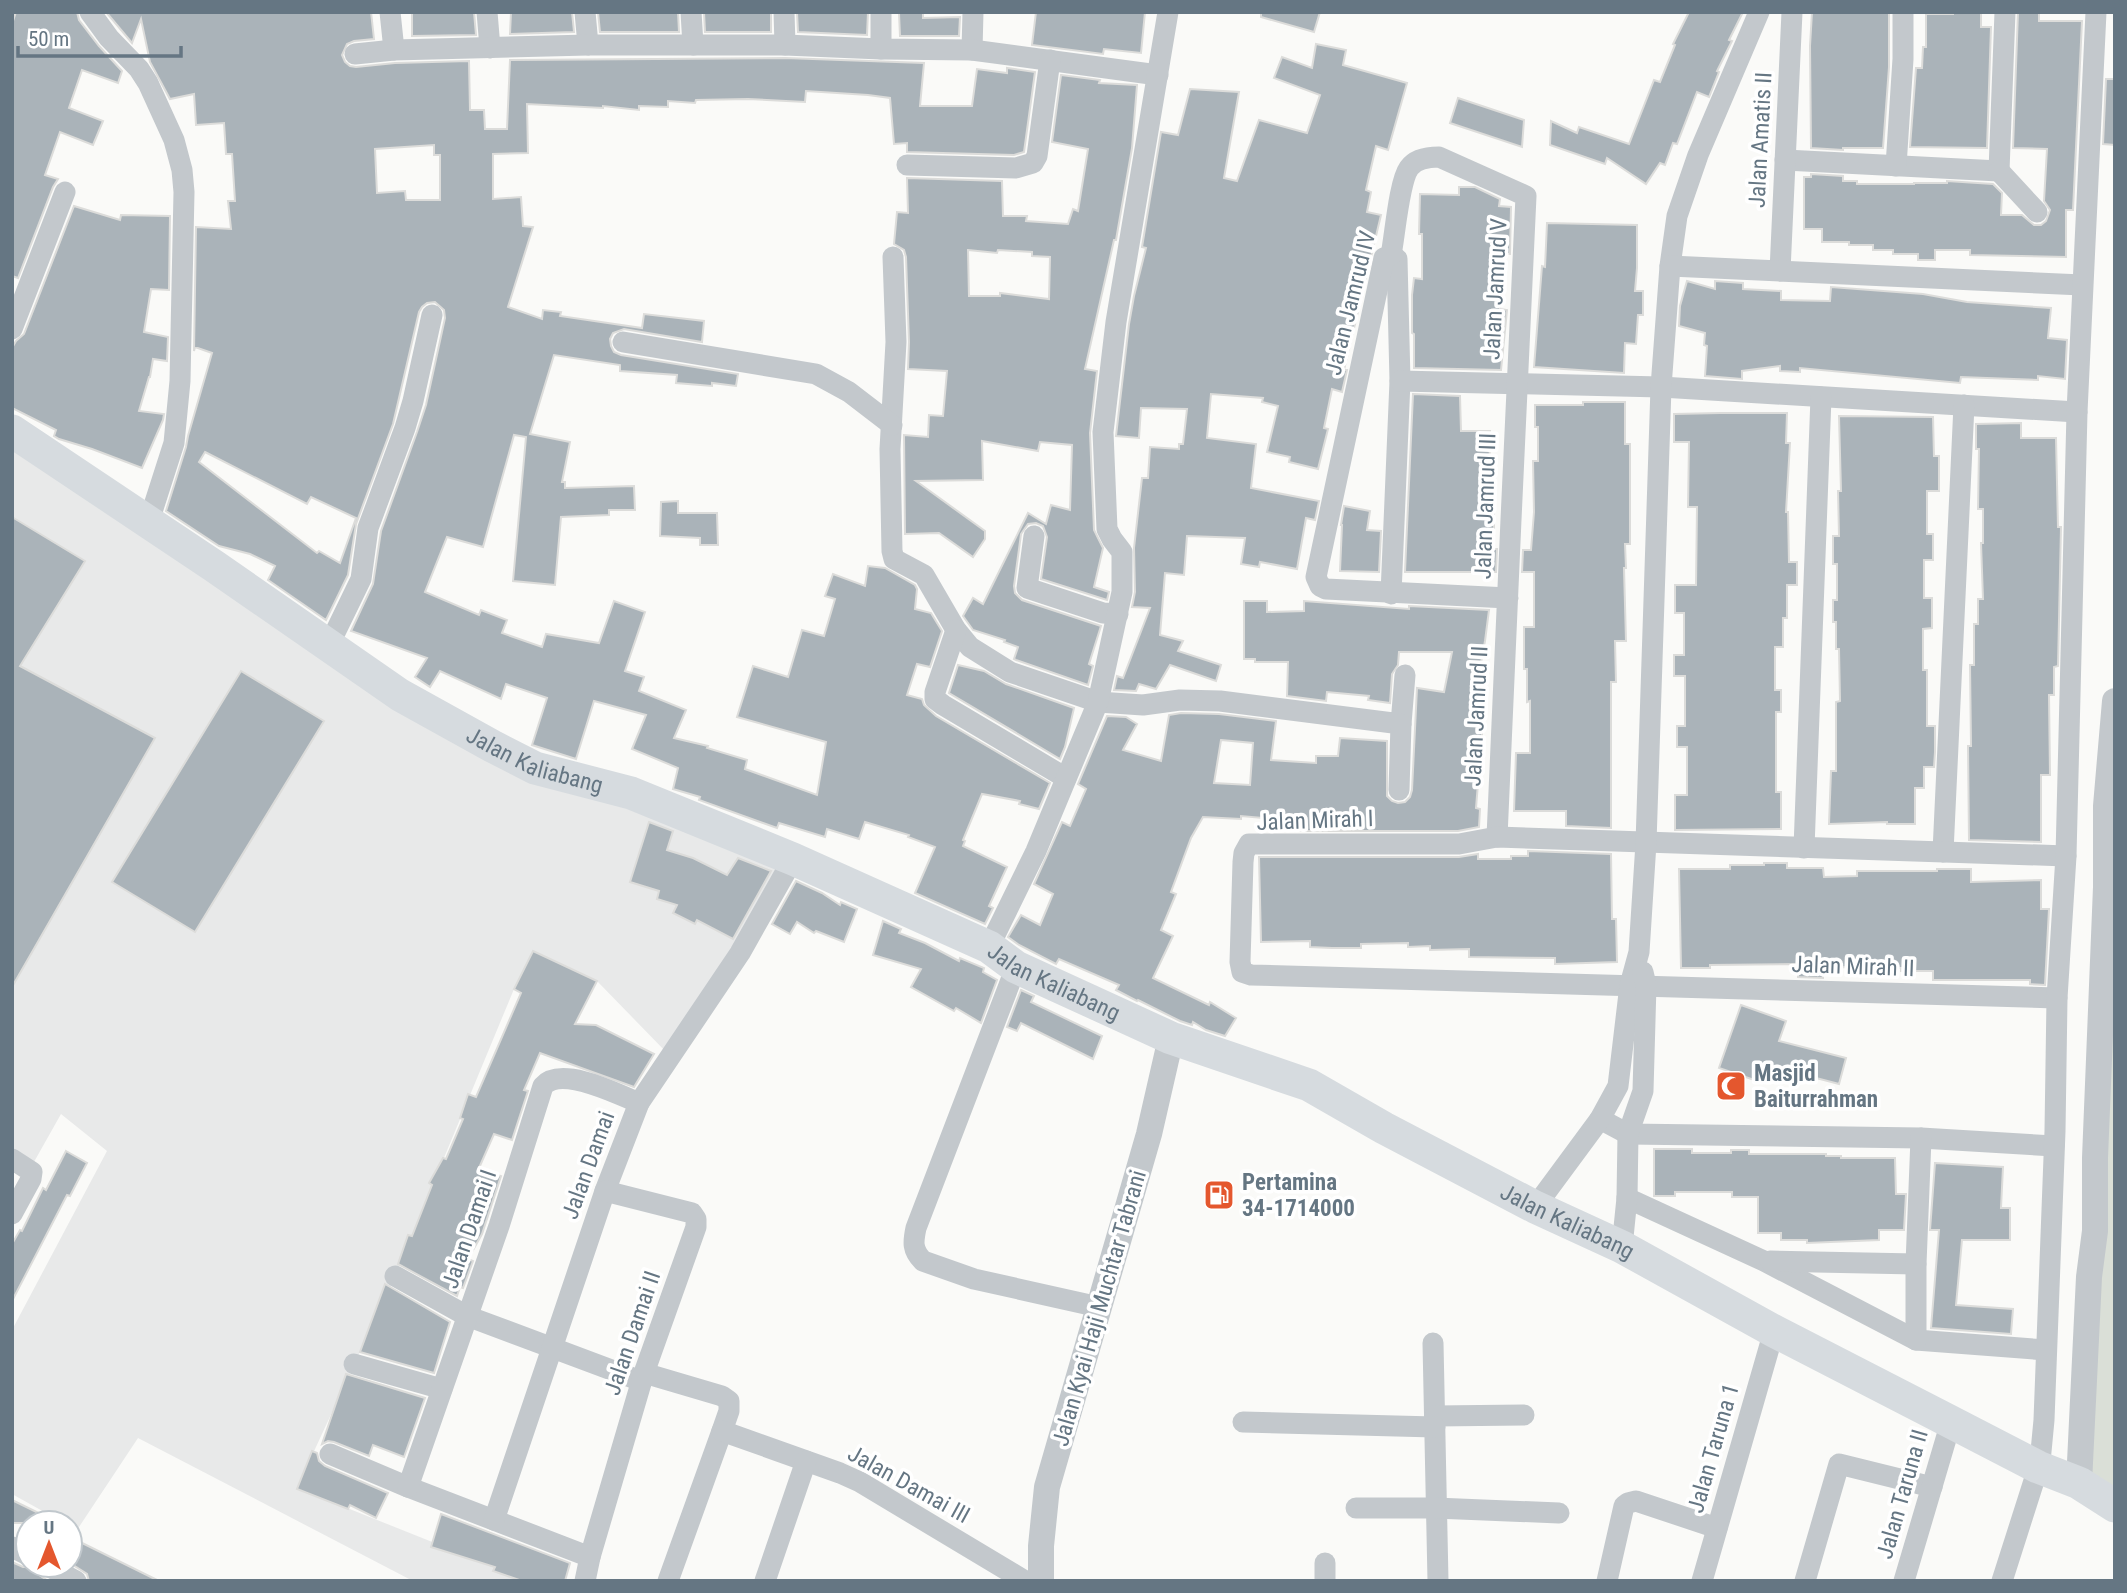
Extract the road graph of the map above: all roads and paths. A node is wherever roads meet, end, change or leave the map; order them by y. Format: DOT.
graph roads {
  1 [pos="90,12"];
  2 [pos="390,12"];
  3 [pos="487,12"];
  4 [pos="585,12"];
  5 [pos="691,12"];
  6 [pos="784,12"];
  7 [pos="881,12"];
  8 [pos="973,12"];
  9 [pos="1168,12"];
  10 [pos="1759,12"];
  11 [pos="1792,12"];
  12 [pos="1903,12"];
  13 [pos="2005,12"];
  14 [pos="2096,12"];
  15 [pos="588,45"];
  16 [pos="693,45"];
  17 [pos="785,45"];
  18 [pos="490,48"];
  19 [pos="394,50"];
  20 [pos="881,50"];
  21 [pos="972,50"];
  22 [pos="355,54"];
  23 [pos="1050,60"];
  24 [pos="1158,75"];
  25 [pos="1786,160"];
  26 [pos="907,165"];
  27 [pos="1896,166"];
  28 [pos="1999,171"];
  29 [pos="65,192"];
  30 [pos="1526,196"];
  31 [pos="2037,212"];
  32 [pos="1391,254"];
  33 [pos="893,257"];
  34 [pos="1670,266"];
  35 [pos="1780,271"];
  36 [pos="2082,285"];
  37 [pos="432,315"];
  38 [pos="12,329"];
  39 [pos="623,342"];
  40 [pos="1400,381"];
  41 [pos="1516,384"];
  42 [pos="1661,387"];
  43 [pos="1821,397"];
  44 [pos="1964,405"];
  45 [pos="2077,412"];
  46 [pos="892,425"];
  47 [pos="12,431"];
  48 [pos="149,522"];
  49 [pos="1034,536"];
  50 [pos="1316,578"];
  51 [pos="1391,594"];
  52 [pos="1508,598"];
  53 [pos="1118,614"];
  54 [pos="956,630"];
  55 [pos="329,645"];
  56 [pos="1405,676"];
  57 [pos="2115,701"];
  58 [pos="1098,702"];
  59 [pos="1401,724"];
  60 [pos="1066,778"];
  61 [pos="1399,790"];
  62 [pos="1497,837"];
  63 [pos="1646,843"];
  64 [pos="1804,848"];
  65 [pos="1942,852"];
  66 [pos="2066,856"];
  67 [pos="793,859"];
  68 [pos="2111,887"];
  69 [pos="989,947"];
  70 [pos="1016,967"];
  71 [pos="1638,985"];
  72 [pos="2057,998"];
  73 [pos="1171,1038"];
  74 [pos="639,1103"];
  75 [pos="1600,1119"];
  76 [pos="1628,1134"];
  77 [pos="1921,1138"];
  78 [pos="2054,1146"];
  79 [pos="12,1159"];
  80 [pos="2104,1159"];
  81 [pos="605,1191"];
  82 [pos="1627,1198"];
  83 [pos="1535,1207"];
  84 [pos="12,1214"];
  85 [pos="2106,1232"];
  86 [pos="1622,1247"];
  87 [pos="1765,1261"];
  88 [pos="1916,1264"];
  89 [pos="395,1276"];
  90 [pos="1098,1307"];
  91 [pos="467,1316"];
  92 [pos="1774,1331"];
  93 [pos="1916,1340"];
  94 [pos="1433,1343"];
  95 [pos="552,1348"];
  96 [pos="2046,1350"];
  97 [pos="354,1364"];
  98 [pos="643,1377"];
  99 [pos="442,1389"];
  100 [pos="1524,1415"];
  101 [pos="1243,1422"];
  102 [pos="1435,1422"];
  103 [pos="1951,1422"];
  104 [pos="722,1431"];
  105 [pos="330,1454"];
  106 [pos="806,1461"];
  107 [pos="2038,1467"];
  108 [pos="2079,1483"];
  109 [pos="408,1487"];
  110 [pos="1932,1487"];
  111 [pos="2115,1506"];
  112 [pos="1356,1508"];
  113 [pos="1435,1508"];
  114 [pos="1559,1513"];
  115 [pos="494,1520"];
  116 [pos="1717,1528"];
  117 [pos="590,1557"];
  118 [pos="585,1581"];
  119 [pos="668,1581"];
  120 [pos="765,1581"];
  121 [pos="1025,1581"];
  122 [pos="1041,1581"];
  123 [pos="1438,1581"];
  124 [pos="1606,1581"];
  125 [pos="1702,1581"];
  126 [pos="1805,1581"];
  127 [pos="1904,1581"];
  128 [pos="2002,1581"];
  1 -- 48 [label="street"];
  2 -- 19 [label="street"];
  3 -- 18 [label="street"];
  4 -- 15 [label="street"];
  5 -- 16 [label="street"];
  6 -- 17 [label="street"];
  7 -- 20 [label="street"];
  8 -- 21 [label="street"];
  9 -- 24 [label="street"];
  10 -- 34 [label="street"];
  11 -- 25 [label="street, Jalan Amatis II"];
  12 -- 27 [label="street"];
  13 -- 28 [label="street"];
  14 -- 36 [label="street"];
  15 -- 16 [label="street"];
  15 -- 18 [label="street"];
  16 -- 17 [label="street"];
  17 -- 20 [label="street"];
  18 -- 19 [label="street"];
  19 -- 22 [label="street"];
  20 -- 21 [label="street"];
  21 -- 23 [label="street"];
  23 -- 24 [label="street"];
  23 -- 26 [label="street"];
  24 -- 53 [label="street"];
  25 -- 27 [label="street"];
  25 -- 35 [label="street, Jalan Amatis II"];
  27 -- 28 [label="street"];
  28 -- 31 [label="street"];
  29 -- 38 [label="street"];
  30 -- 32 [label="street, Jalan Jamrud IV"];
  30 -- 41 [label="street, Jalan Jamrud V"];
  32 -- 40 [label="street"];
  32 -- 50 [label="street, Jalan Jamrud IV"];
  33 -- 46 [label="street"];
  34 -- 35 [label="street"];
  34 -- 42 [label="street"];
  35 -- 36 [label="street"];
  36 -- 45 [label="street"];
  37 -- 55 [label="street"];
  39 -- 46 [label="street"];
  40 -- 41 [label="street"];
  40 -- 51 [label="street"];
  41 -- 42 [label="street"];
  41 -- 52 [label="street, Jalan Jamrud III"];
  42 -- 43 [label="street"];
  42 -- 63 [label="street"];
  43 -- 44 [label="street"];
  43 -- 64 [label="street"];
  44 -- 45 [label="street"];
  44 -- 65 [label="street"];
  45 -- 66 [label="street"];
  46 -- 54 [label="street"];
  47 -- 48 [label="main road, Jalan Kaliabang"];
  48 -- 55 [label="main road, Jalan Kaliabang"];
  49 -- 53 [label="street"];
  50 -- 51 [label="street, Jalan Jamrud III"];
  51 -- 52 [label="street, Jalan Jamrud III"];
  52 -- 62 [label="street, Jalan Jamrud II"];
  53 -- 58 [label="street"];
  54 -- 58 [label="street"];
  54 -- 60 [label="street"];
  55 -- 67 [label="main road, Jalan Kaliabang"];
  56 -- 59 [label="street"];
  57 -- 68 [label="street"];
  58 -- 59 [label="street"];
  58 -- 60 [label="street"];
  59 -- 61 [label="street"];
  60 -- 69 [label="street"];
  62 -- 63 [label="street, Jalan Mirah I"];
  62 -- 71 [label="street, Jalan Mirah I"];
  63 -- 64 [label="street, Jalan Mirah I"];
  63 -- 71 [label="street"];
  64 -- 65 [label="street, Jalan Mirah I"];
  65 -- 66 [label="street, Jalan Mirah I"];
  66 -- 72 [label="street"];
  67 -- 69 [label="main road, Jalan Kaliabang"];
  67 -- 74 [label="street, Jalan Damai"];
  68 -- 80 [label="street"];
  69 -- 70 [label="main road, Jalan Kaliabang"];
  70 -- 73 [label="main road, Jalan Kaliabang"];
  70 -- 90 [label="street"];
  71 -- 72 [label="street, Jalan Mirah II"];
  71 -- 75 [label="street"];
  71 -- 76 [label="street"];
  72 -- 78 [label="street"];
  73 -- 83 [label="main road, Jalan Kaliabang"];
  73 -- 90 [label="street, Jalan Kyai Haji Muchtar Tabrani"];
  74 -- 81 [label="street, Jalan Damai"];
  74 -- 91 [label="street, Jalan Damai I"];
  75 -- 76 [label="street"];
  75 -- 83 [label="street"];
  76 -- 77 [label="street"];
  76 -- 82 [label="street"];
  77 -- 78 [label="street"];
  77 -- 88 [label="street"];
  78 -- 96 [label="street"];
  79 -- 84 [label="street"];
  80 -- 85 [label="street"];
  81 -- 95 [label="street, Jalan Damai"];
  81 -- 98 [label="street, Jalan Damai II"];
  82 -- 86 [label="street"];
  82 -- 87 [label="street"];
  83 -- 86 [label="main road, Jalan Kaliabang"];
  85 -- 108 [label="street"];
  86 -- 92 [label="main road, Jalan Kaliabang"];
  87 -- 88 [label="street"];
  87 -- 93 [label="street"];
  88 -- 93 [label="street"];
  89 -- 91 [label="street"];
  90 -- 122 [label="street, Jalan Kyai Haji Muchtar Tabrani"];
  91 -- 95 [label="street"];
  91 -- 99 [label="street, Jalan Damai I"];
  92 -- 103 [label="main road, Jalan Kaliabang"];
  92 -- 116 [label="street, Jalan Taruna 1"];
  93 -- 96 [label="street"];
  94 -- 102 [label="street"];
  95 -- 98 [label="street"];
  95 -- 115 [label="street, Jalan Damai"];
  96 -- 107 [label="street"];
  97 -- 99 [label="street"];
  98 -- 104 [label="street"];
  98 -- 117 [label="street, Jalan Damai II"];
  99 -- 109 [label="street, Jalan Damai I"];
  100 -- 102 [label="street"];
  101 -- 102 [label="street"];
  102 -- 113 [label="street"];
  103 -- 107 [label="main road, Jalan Kaliabang"];
  103 -- 110 [label="street, Jalan Taruna II"];
  104 -- 106 [label="street, Jalan Damai III"];
  104 -- 119 [label="street"];
  105 -- 109 [label="street"];
  106 -- 120 [label="street"];
  106 -- 121 [label="street, Jalan Damai III"];
  107 -- 108 [label="main road, Jalan Kaliabang"];
  107 -- 128 [label="street"];
  108 -- 111 [label="main road, Jalan Kaliabang"];
  109 -- 115 [label="street"];
  110 -- 126 [label="street"];
  110 -- 127 [label="street, Jalan Taruna II"];
  112 -- 113 [label="street"];
  113 -- 114 [label="street"];
  113 -- 123 [label="street"];
  115 -- 117 [label="street"];
  116 -- 124 [label="street"];
  116 -- 125 [label="street, Jalan Taruna 1"];
  117 -- 118 [label="street, Jalan Damai II"];
}
